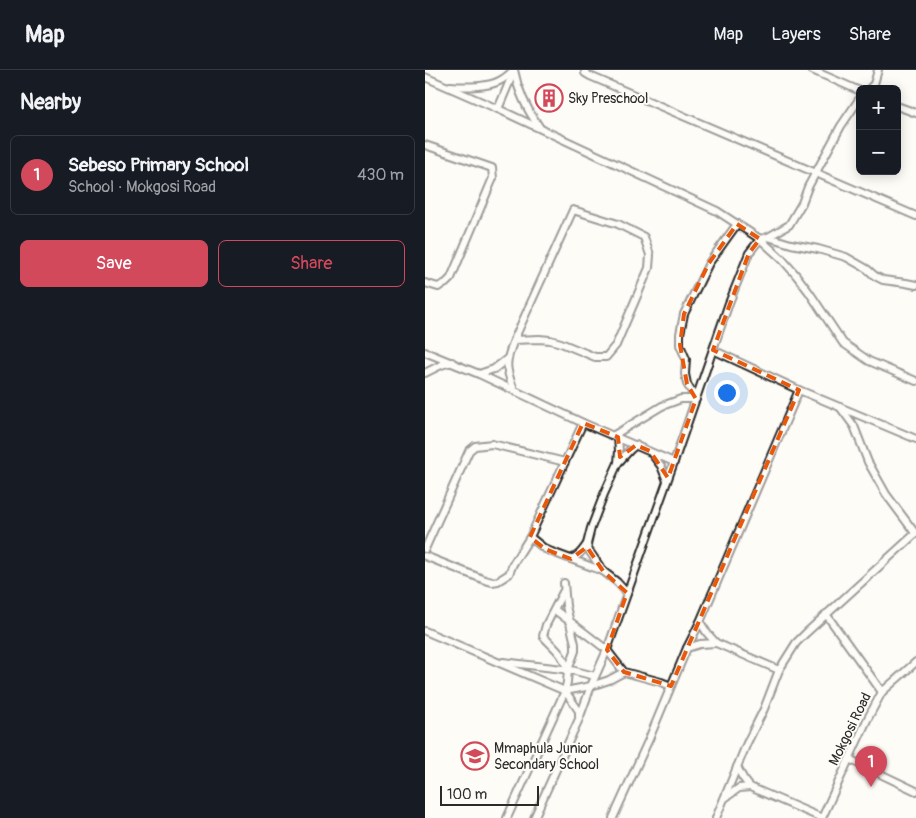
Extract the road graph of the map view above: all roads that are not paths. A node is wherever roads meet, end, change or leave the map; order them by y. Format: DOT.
graph roads {
  1 [pos="514,70"];
  2 [pos="585,70"];
  3 [pos="812,70"];
  4 [pos="879,70"];
  5 [pos="425,77"];
  6 [pos="873,85"];
  7 [pos="446,86"];
  8 [pos="856,89"];
  9 [pos="856,104"];
  10 [pos="901,107"];
  11 [pos="498,109"];
  12 [pos="916,113"];
  13 [pos="541,129"];
  14 [pos="425,145"];
  15 [pos="817,173"];
  16 [pos="916,216"];
  17 [pos="737,224"];
  18 [pos="768,237"];
  19 [pos="760,240"];
  20 [pos="425,283"];
  21 [pos="916,285"];
  22 [pos="514,340"];
  23 [pos="713,350"];
  24 [pos="425,352"];
  25 [pos="507,358"];
  26 [pos="452,362"];
  27 [pos="426,372"];
  28 [pos="479,374"];
  29 [pos="916,381"];
  30 [pos="514,390"];
  31 [pos="799,390"];
  32 [pos="696,399"];
  33 [pos="839,406"];
  34 [pos="583,422"];
  35 [pos="616,436"];
  36 [pos="916,439"];
  37 [pos="637,445"];
  38 [pos="649,451"];
  39 [pos="565,462"];
  40 [pos="674,462"];
  41 [pos="618,463"];
  42 [pos="667,481"];
  43 [pos="916,533"];
  44 [pos="530,537"];
  45 [pos="587,544"];
  46 [pos="425,549"];
  47 [pos="425,556"];
  48 [pos="571,559"];
  49 [pos="603,571"];
  50 [pos="627,592"];
  51 [pos="555,610"];
  52 [pos="826,614"];
  53 [pos="569,620"];
  54 [pos="700,622"];
  55 [pos="425,631"];
  56 [pos="716,643"];
  57 [pos="687,648"];
  58 [pos="607,650"];
  59 [pos="494,661"];
  60 [pos="916,662"];
  61 [pos="568,670"];
  62 [pos="779,670"];
  63 [pos="624,672"];
  64 [pos="595,676"];
  65 [pos="591,686"];
  66 [pos="671,686"];
  67 [pos="565,691"];
  68 [pos="882,692"];
  69 [pos="579,719"];
  70 [pos="849,759"];
  71 [pos="737,767"];
  72 [pos="750,787"];
  73 [pos="916,791"];
  74 [pos="725,798"];
  75 [pos="507,818"];
  76 [pos="534,818"];
  77 [pos="613,818"];
  78 [pos="716,818"];
  79 [pos="822,818"];
  1 -- 7 [label="street"];
  1 -- 11 [label="street"];
  1 -- 13 [label="street"];
  2 -- 15 [label="street"];
  3 -- 8 [label="street"];
  4 -- 6 [label="street"];
  5 -- 7 [label="street"];
  7 -- 11 [label="street"];
  9 -- 15 [label="street"];
  10 -- 12 [label="street"];
  11 -- 13 [label="street"];
  13 -- 17 [label="street"];
  14 -- 20 [label="street"];
  15 -- 16 [label="street"];
  15 -- 18 [label="street"];
  17 -- 19 [label="street"];
  17 -- 32 [label="street"];
  18 -- 19 [label="street"];
  18 -- 21 [label="street"];
  19 -- 23 [label="street"];
  19 -- 29 [label="street"];
  22 -- 22 [label="street"];
  22 -- 25 [label="street"];
  23 -- 31 [label="street"];
  23 -- 32 [label="street"];
  24 -- 26 [label="street"];
  25 -- 28 [label="street"];
  25 -- 30 [label="street"];
  26 -- 27 [label="street"];
  26 -- 28 [label="street"];
  28 -- 30 [label="street"];
  30 -- 34 [label="street"];
  31 -- 33 [label="street"];
  31 -- 54 [label="street"];
  32 -- 35 [label="street"];
  32 -- 40 [label="street"];
  33 -- 36 [label="street"];
  33 -- 43 [label="street"];
  34 -- 35 [label="street"];
  34 -- 39 [label="street"];
  35 -- 37 [label="street"];
  35 -- 41 [label="street"];
  37 -- 38 [label="street"];
  37 -- 41 [label="street"];
  38 -- 40 [label="street"];
  38 -- 42 [label="street"];
  39 -- 44 [label="street"];
  39 -- 46 [label="street"];
  40 -- 42 [label="street"];
  41 -- 45 [label="street"];
  42 -- 50 [label="street"];
  43 -- 52 [label="street"];
  44 -- 47 [label="street"];
  44 -- 48 [label="street"];
  45 -- 48 [label="street"];
  45 -- 49 [label="street"];
  48 -- 49 [label="street"];
  49 -- 50 [label="street"];
  50 -- 58 [label="street"];
  51 -- 53 [label="street"];
  51 -- 53 [label="street"];
  51 -- 61 [label="street"];
  52 -- 62 [label="street"];
  52 -- 68 [label="street"];
  53 -- 58 [label="street"];
  53 -- 61 [label="street"];
  54 -- 56 [label="street"];
  54 -- 57 [label="street"];
  55 -- 59 [label="street"];
  56 -- 57 [label="street"];
  56 -- 62 [label="street"];
  57 -- 66 [label="street"];
  58 -- 63 [label="street"];
  58 -- 64 [label="street"];
  59 -- 61 [label="street"];
  59 -- 67 [label="street"];
  60 -- 68 [label="street, Mokgosi Road"];
  61 -- 64 [label="street"];
  61 -- 67 [label="street"];
  62 -- 71 [label="street"];
  63 -- 65 [label="street"];
  63 -- 66 [label="street"];
  64 -- 65 [label="street"];
  65 -- 67 [label="street"];
  65 -- 69 [label="street"];
  66 -- 77 [label="street"];
  67 -- 69 [label="street"];
  67 -- 75 [label="street"];
  68 -- 70 [label="street, Mokgosi Road"];
  69 -- 76 [label="street"];
  70 -- 73 [label="street"];
  70 -- 79 [label="street, Mokgosi Road"];
  71 -- 72 [label="street"];
  71 -- 74 [label="street"];
  72 -- 74 [label="street"];
  72 -- 79 [label="street"];
  74 -- 78 [label="street"];
}
